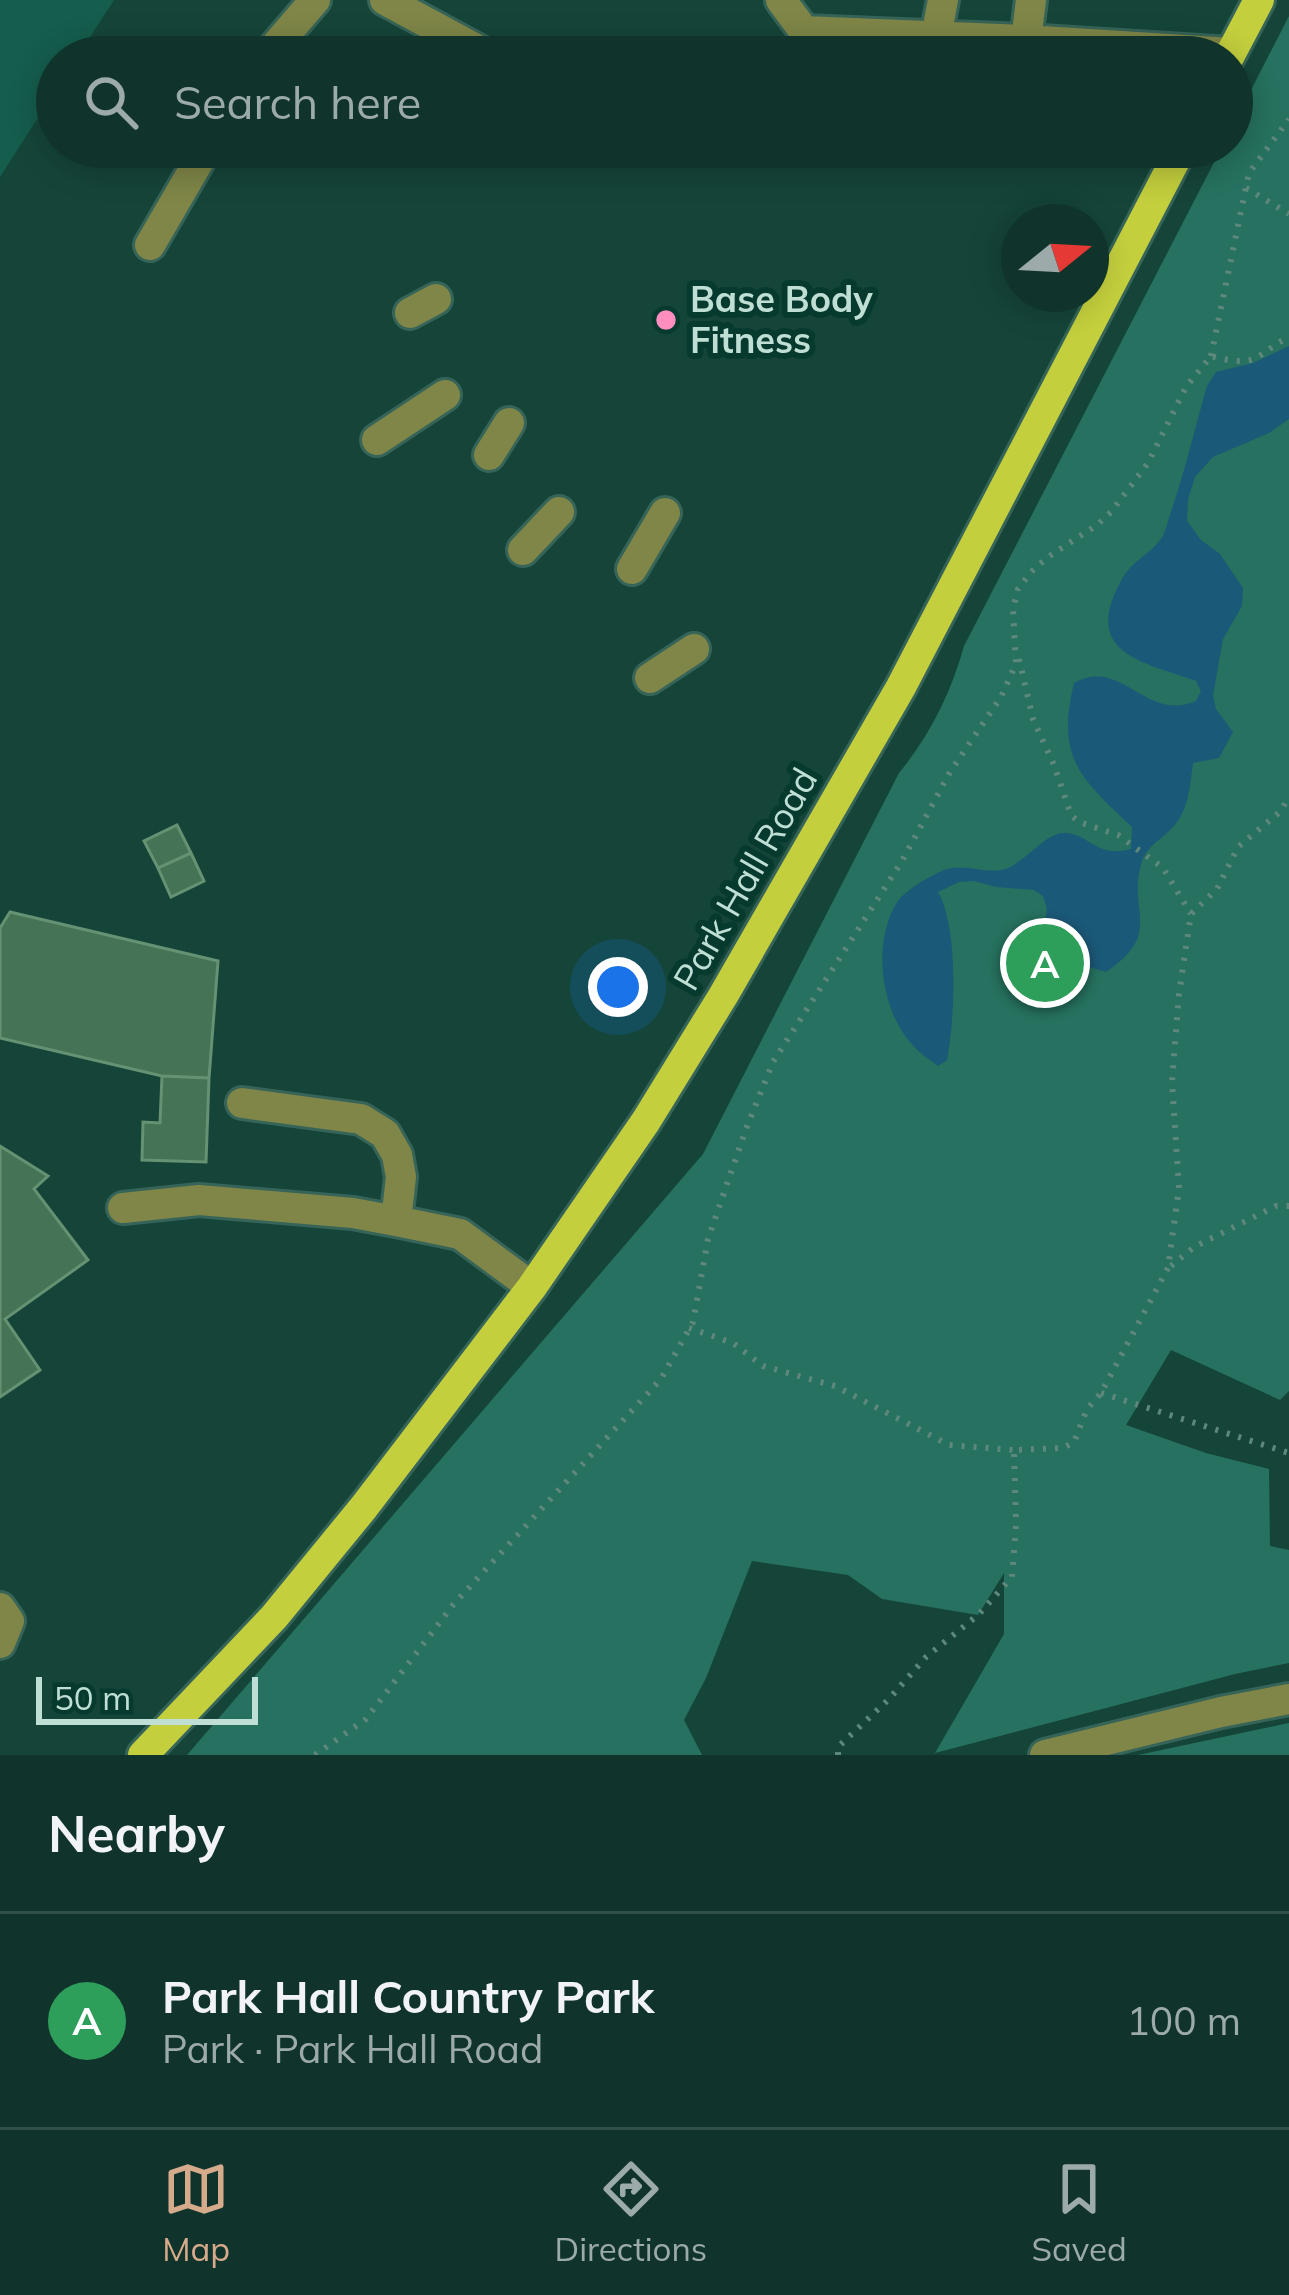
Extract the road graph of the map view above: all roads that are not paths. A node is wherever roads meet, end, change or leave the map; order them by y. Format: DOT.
graph roads {
  1 [pos="315,0"];
  2 [pos="385,0"];
  3 [pos="781,0"];
  4 [pos="943,0"];
  5 [pos="1031,0"];
  6 [pos="1259,0"];
  7 [pos="284,36"];
  8 [pos="452,36"];
  9 [pos="906,36"];
  10 [pos="926,36"];
  11 [pos="1026,36"];
  12 [pos="1240,36"];
  13 [pos="196,168"];
  14 [pos="1172,168"];
  15 [pos="151,245"];
  16 [pos="445,395"];
  17 [pos="509,423"];
  18 [pos="377,440"];
  19 [pos="489,455"];
  20 [pos="559,512"];
  21 [pos="665,513"];
  22 [pos="523,550"];
  23 [pos="632,569"];
  24 [pos="694,649"];
  25 [pos="650,677"];
  26 [pos="242,1103"];
  27 [pos="123,1208"];
  28 [pos="396,1221"];
  29 [pos="532,1287"];
  30 [pos="0,1608"];
  31 [pos="0,1643"];
  32 [pos="1289,1700"];
  33 [pos="142,1755"];
  34 [pos="1045,1755"];
  1 -- 7 [label="street"];
  2 -- 8 [label="street"];
  3 -- 9 [label="street"];
  4 -- 10 [label="street"];
  5 -- 11 [label="street"];
  6 -- 12 [label="main road"];
  13 -- 15 [label="street"];
  14 -- 29 [label="main road, Park Hall Road"];
  16 -- 18 [label="street"];
  17 -- 19 [label="street"];
  20 -- 22 [label="street"];
  21 -- 23 [label="street"];
  24 -- 25 [label="street"];
  26 -- 28 [label="street"];
  27 -- 28 [label="street"];
  28 -- 29 [label="street"];
  29 -- 33 [label="main road, Park Hall Road"];
  30 -- 31 [label="street"];
  32 -- 34 [label="street"];
}
